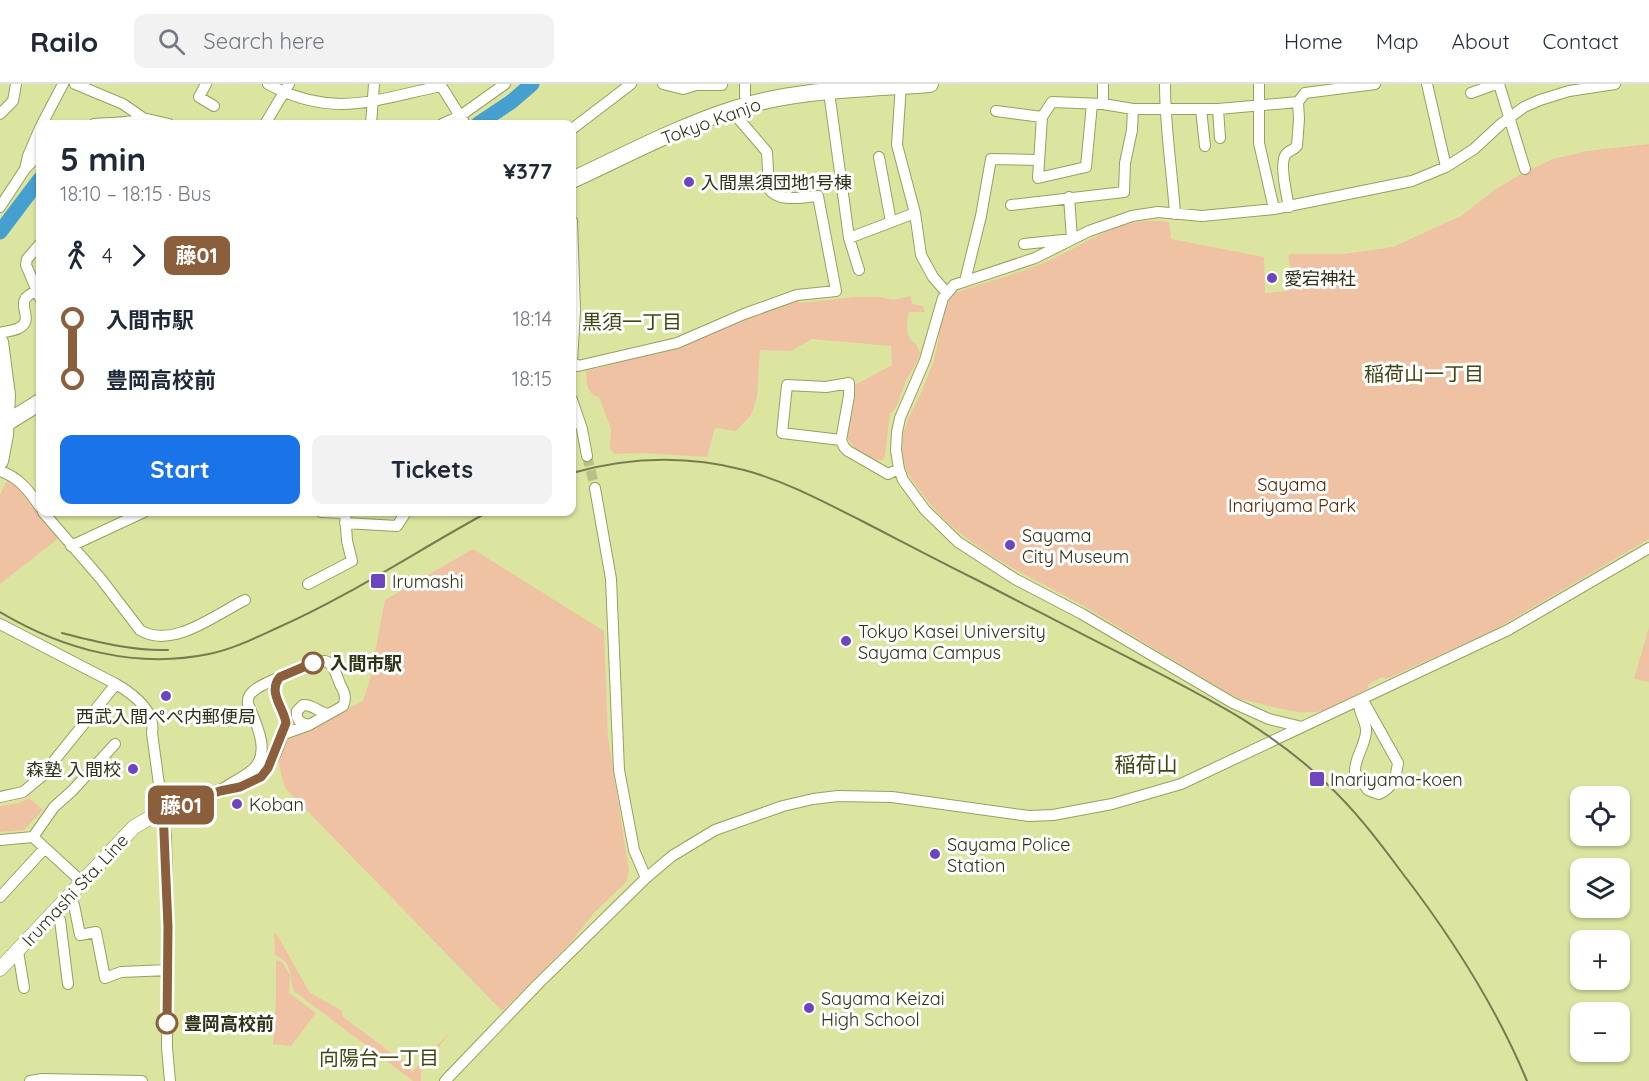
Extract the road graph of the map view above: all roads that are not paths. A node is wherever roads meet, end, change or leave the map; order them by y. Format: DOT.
graph roads {
  1 [pos="16,84"];
  2 [pos="63,84"];
  3 [pos="75,84"];
  4 [pos="206,84"];
  5 [pos="268,84"];
  6 [pos="374,84"];
  7 [pos="506,84"];
  8 [pos="631,84"];
  9 [pos="663,84"];
  10 [pos="930,84"];
  11 [pos="1103,84"];
  12 [pos="1165,84"];
  13 [pos="1259,84"];
  14 [pos="1375,84"];
  15 [pos="1427,84"];
  16 [pos="1497,84"];
  17 [pos="1616,84"];
  18 [pos="440,85"];
  19 [pos="901,85"];
  20 [pos="722,86"];
  21 [pos="286,88"];
  22 [pos="823,88"];
  23 [pos="745,90"];
  24 [pos="1471,93"];
  25 [pos="371,101"];
  26 [pos="1298,102"];
  27 [pos="1097,104"];
  28 [pos="214,106"];
  29 [pos="1259,107"];
  30 [pos="1133,108"];
  31 [pos="1165,109"];
  32 [pos="1201,109"];
  33 [pos="1218,109"];
  34 [pos="731,110"];
  35 [pos="1,111"];
  36 [pos="996,111"];
  37 [pos="1042,117"];
  38 [pos="1509,117"];
  39 [pos="142,118"];
  40 [pos="44,120"];
  41 [pos="138,120"];
  42 [pos="151,120"];
  43 [pos="267,120"];
  44 [pos="370,120"];
  45 [pos="462,120"];
  46 [pos="576,126"];
  47 [pos="36,138"];
  48 [pos="1220,138"];
  49 [pos="1205,146"];
  50 [pos="36,157"];
  51 [pos="879,157"];
  52 [pos="1038,160"];
  53 [pos="576,166"];
  54 [pos="1446,167"];
  55 [pos="25,169"];
  56 [pos="1525,169"];
  57 [pos="576,178"];
  58 [pos="1069,197"];
  59 [pos="1,205"];
  60 [pos="1011,205"];
  61 [pos="1289,207"];
  62 [pos="1274,209"];
  63 [pos="915,213"];
  64 [pos="1175,214"];
  65 [pos="891,222"];
  66 [pos="849,238"];
  67 [pos="1072,239"];
  68 [pos="1024,244"];
  69 [pos="36,249"];
  70 [pos="859,270"];
  71 [pos="965,281"];
  72 [pos="36,287"];
  73 [pos="946,292"];
  74 [pos="36,295"];
  75 [pos="0,333"];
  76 [pos="0,342"];
  77 [pos="576,365"];
  78 [pos="36,405"];
  79 [pos="576,412"];
  80 [pos="36,415"];
  81 [pos="3,431"];
  82 [pos="841,440"];
  83 [pos="587,456"];
  84 [pos="0,461"];
  85 [pos="899,470"];
  86 [pos="0,471"];
  87 [pos="595,488"];
  88 [pos="36,501"];
  89 [pos="46,516"];
  90 [pos="135,516"];
  91 [pos="345,516"];
  92 [pos="404,516"];
  93 [pos="71,546"];
  94 [pos="1649,548"];
  95 [pos="308,584"];
  96 [pos="245,600"];
  97 [pos="0,624"];
  98 [pos="280,677"];
  99 [pos="116,684"];
  100 [pos="260,686"];
  101 [pos="275,695"];
  102 [pos="1360,700"];
  103 [pos="99,704"];
  104 [pos="329,714"];
  105 [pos="309,725"];
  106 [pos="1302,727"];
  107 [pos="152,733"];
  108 [pos="281,735"];
  109 [pos="114,744"];
  110 [pos="220,791"];
  111 [pos="0,797"];
  112 [pos="163,810"];
  113 [pos="33,837"];
  114 [pos="0,840"];
  115 [pos="45,848"];
  116 [pos="646,878"];
  117 [pos="82,882"];
  118 [pos="69,896"];
  119 [pos="0,897"];
  120 [pos="54,912"];
  121 [pos="18,951"];
  122 [pos="0,969"];
  123 [pos="168,970"];
  124 [pos="68,984"];
  125 [pos="24,988"];
  126 [pos="30,1081"];
  127 [pos="142,1081"];
  128 [pos="170,1081"];
  129 [pos="445,1081"];
  1 -- 35 [label="street"];
  2 -- 40 [label="street"];
  3 -- 39 [label="street"];
  4 -- 28 [label="street"];
  5 -- 21 [label="street"];
  6 -- 25 [label="street"];
  7 -- 45 [label="street"];
  8 -- 46 [label="street"];
  9 -- 20 [label="street"];
  10 -- 19 [label="highway, Tokyo Kanjo"];
  11 -- 27 [label="street"];
  12 -- 31 [label="street"];
  13 -- 29 [label="street"];
  14 -- 26 [label="street"];
  15 -- 54 [label="street"];
  16 -- 24 [label="street"];
  16 -- 38 [label="street"];
  17 -- 38 [label="street"];
  18 -- 25 [label="street"];
  18 -- 45 [label="street"];
  19 -- 22 [label="highway, Tokyo Kanjo"];
  19 -- 63 [label="street"];
  21 -- 25 [label="street"];
  21 -- 43 [label="street"];
  22 -- 23 [label="highway, Tokyo Kanjo"];
  22 -- 34 [label="highway, Tokyo Kanjo"];
  22 -- 66 [label="street"];
  23 -- 53 [label="highway, Tokyo Kanjo"];
  25 -- 44 [label="street"];
  26 -- 29 [label="street"];
  26 -- 61 [label="street"];
  27 -- 30 [label="street"];
  27 -- 37 [label="street"];
  27 -- 52 [label="street"];
  29 -- 33 [label="street"];
  29 -- 62 [label="street"];
  30 -- 31 [label="street"];
  30 -- 58 [label="street"];
  31 -- 32 [label="street"];
  31 -- 64 [label="street"];
  32 -- 33 [label="street"];
  32 -- 49 [label="street"];
  33 -- 48 [label="street"];
  34 -- 57 [label="highway, Tokyo Kanjo"];
  34 -- 77 [label="street"];
  36 -- 37 [label="street"];
  37 -- 52 [label="street"];
  38 -- 54 [label="street"];
  38 -- 56 [label="street"];
  39 -- 41 [label="street"];
  39 -- 42 [label="street"];
  47 -- 55 [label="street"];
  50 -- 55 [label="street"];
  51 -- 65 [label="street"];
  52 -- 71 [label="street"];
  54 -- 61 [label="street"];
  55 -- 59 [label="street"];
  58 -- 60 [label="street"];
  58 -- 67 [label="street"];
  61 -- 62 [label="street"];
  62 -- 64 [label="street"];
  63 -- 65 [label="street"];
  63 -- 73 [label="street"];
  64 -- 67 [label="street"];
  65 -- 66 [label="street"];
  66 -- 70 [label="street"];
  67 -- 68 [label="street"];
  67 -- 71 [label="street"];
  69 -- 72 [label="street"];
  71 -- 73 [label="street"];
  73 -- 85 [label="street"];
  74 -- 75 [label="street"];
  76 -- 81 [label="highway"];
  78 -- 81 [label="highway"];
  79 -- 83 [label="street"];
  80 -- 81 [label="highway"];
  81 -- 84 [label="highway"];
  82 -- 82 [label="street"];
  82 -- 85 [label="street"];
  85 -- 106 [label="street"];
  86 -- 88 [label="street"];
  87 -- 116 [label="street"];
  89 -- 93 [label="street"];
  90 -- 93 [label="street"];
  91 -- 92 [label="street"];
  91 -- 95 [label="street"];
  93 -- 96 [label="street"];
  94 -- 102 [label="street"];
  97 -- 99 [label="street"];
  98 -- 100 [label="street"];
  98 -- 101 [label="street"];
  98 -- 104 [label="street"];
  99 -- 103 [label="street"];
  99 -- 107 [label="street"];
  100 -- 101 [label="street"];
  100 -- 110 [label="street"];
  101 -- 108 [label="street"];
  102 -- 102 [label="street"];
  102 -- 106 [label="street"];
  103 -- 107 [label="street"];
  103 -- 111 [label="street"];
  104 -- 105 [label="street"];
  104 -- 105 [label="street"];
  105 -- 108 [label="street"];
  106 -- 116 [label="street"];
  107 -- 112 [label="street"];
  108 -- 110 [label="street"];
  109 -- 113 [label="street"];
  110 -- 112 [label="main road, Irumashi Sta. Line"];
  112 -- 117 [label="main road, Irumashi Sta. Line"];
  112 -- 123 [label="street"];
  113 -- 114 [label="street"];
  113 -- 115 [label="street"];
  115 -- 117 [label="street"];
  115 -- 119 [label="street"];
  116 -- 129 [label="street"];
  117 -- 118 [label="main road, Irumashi Sta. Line"];
  118 -- 120 [label="main road, Irumashi Sta. Line"];
  118 -- 123 [label="street"];
  120 -- 121 [label="main road, Irumashi Sta. Line"];
  120 -- 124 [label="street"];
  121 -- 122 [label="main road, Irumashi Sta. Line"];
  121 -- 125 [label="street"];
  123 -- 128 [label="street"];
  126 -- 127 [label="street"];
}
